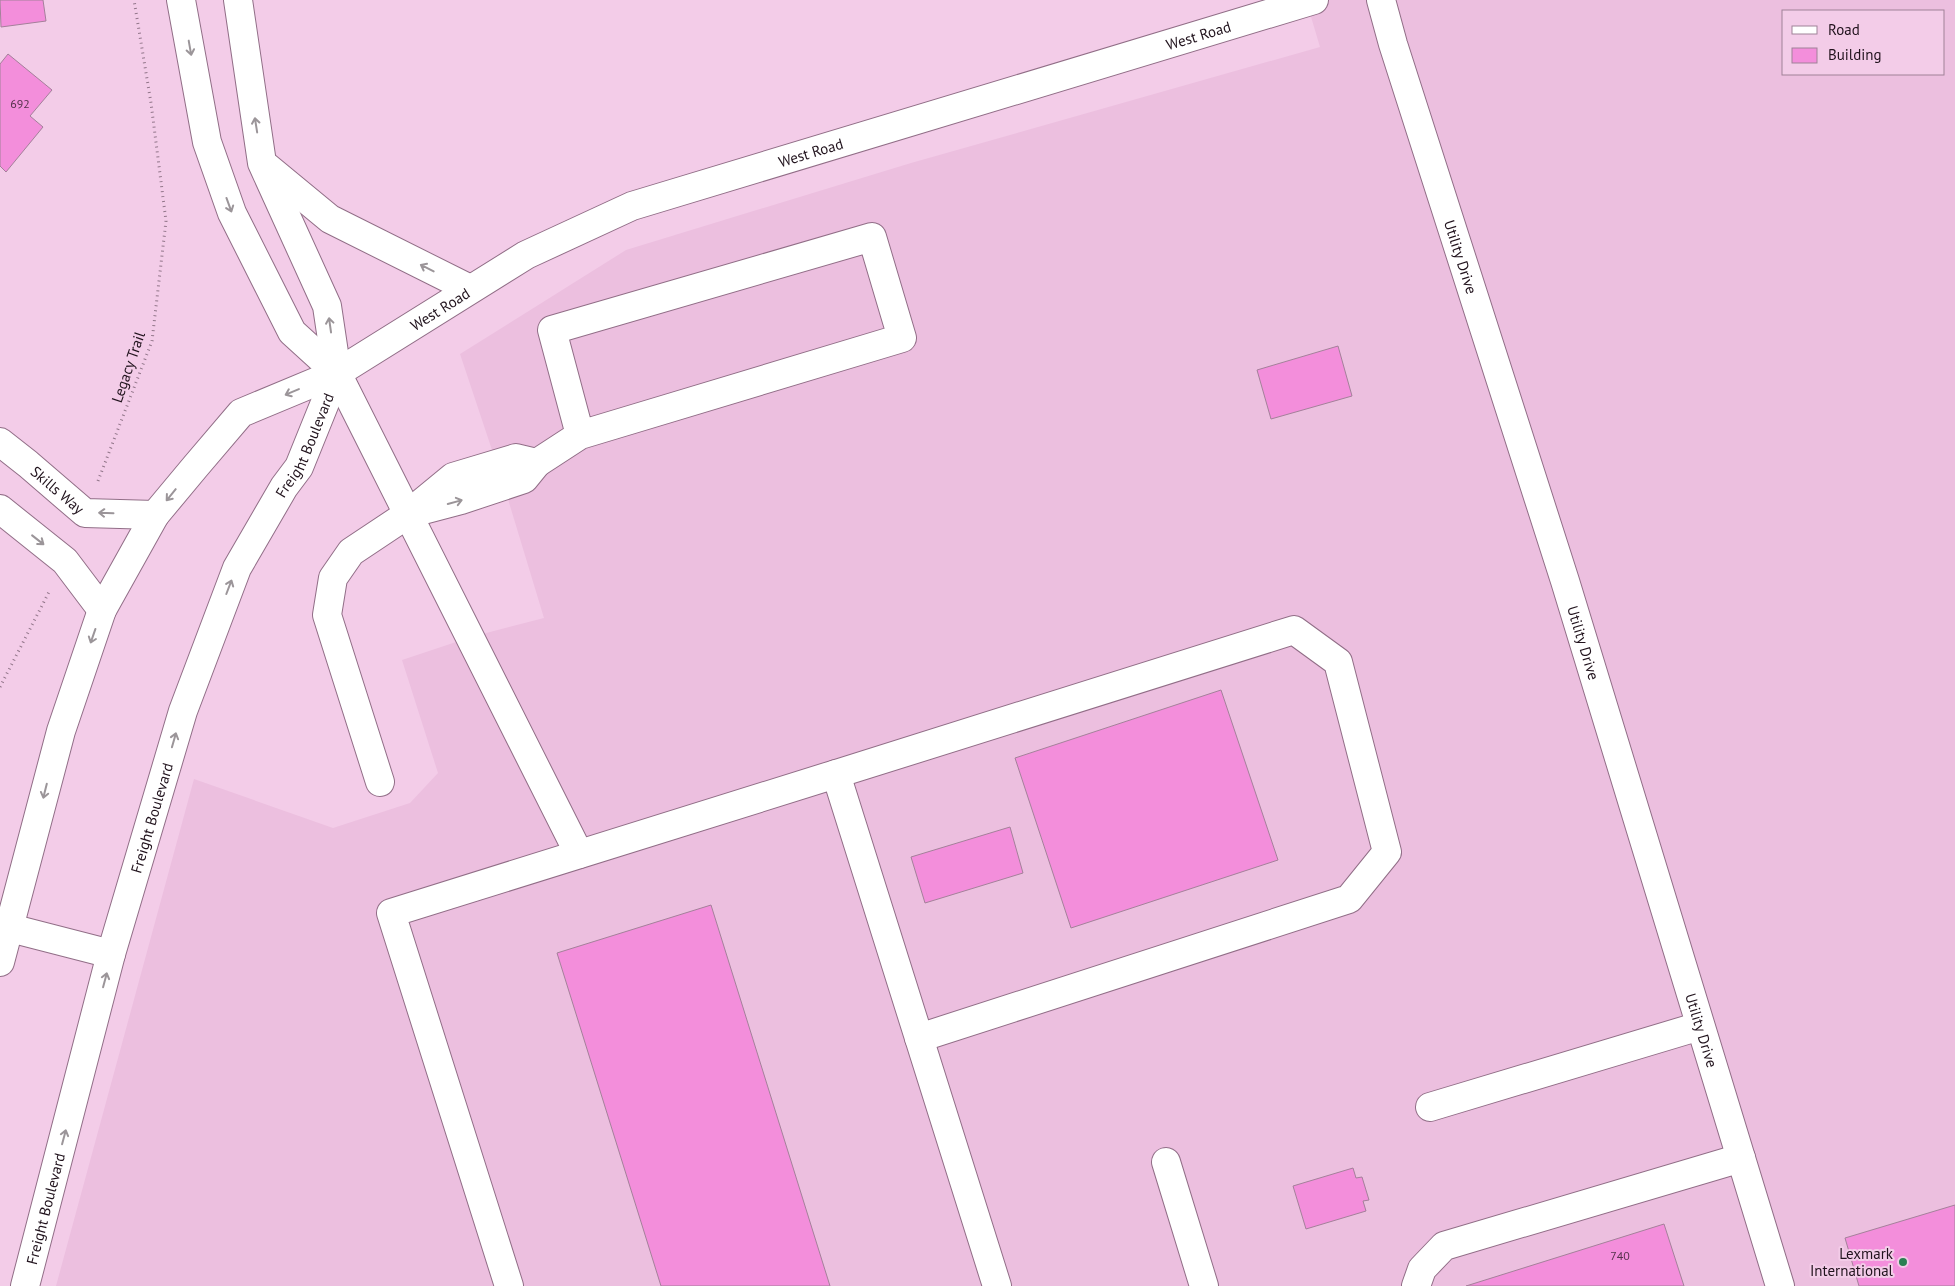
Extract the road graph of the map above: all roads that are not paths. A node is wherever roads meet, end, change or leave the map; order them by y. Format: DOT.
graph roads {
  1 [pos="181,0"];
  2 [pos="238,0"];
  3 [pos="1314,0"];
  4 [pos="1381,0"];
  5 [pos="262,163"];
  6 [pos="470,289"];
  7 [pos="337,373"];
  8 [pos="580,435"];
  9 [pos="0,442"];
  10 [pos="0,510"];
  11 [pos="408,514"];
  12 [pos="155,515"];
  13 [pos="102,610"];
  14 [pos="836,774"];
  15 [pos="380,782"];
  16 [pos="579,854"];
  17 [pos="10,928"];
  18 [pos="111,954"];
  19 [pos="0,962"];
  20 [pos="1700,1026"];
  21 [pos="919,1038"];
  22 [pos="1430,1107"];
  23 [pos="1741,1158"];
  24 [pos="1166,1162"];
  25 [pos="25,1286"];
  26 [pos="509,1286"];
  27 [pos="997,1286"];
  28 [pos="1204,1286"];
  29 [pos="1416,1286"];
  30 [pos="1780,1286"];
  1 -- 7 [label="lane, Freight Boulevard, one-way"];
  5 -- 2 [label="lane, Freight Boulevard, one-way"];
  3 -- 6 [label="lane, West Road"];
  4 -- 20 [label="lane, Utility Drive"];
  6 -- 5 [label="lane, one-way"];
  7 -- 5 [label="lane, Freight Boulevard, one-way"];
  6 -- 7 [label="lane, West Road"];
  7 -- 11 [label="lane"];
  7 -- 12 [label="lane, Freight Boulevard, one-way"];
  18 -- 7 [label="lane, Freight Boulevard, one-way"];
  8 -- 8 [label="lane"];
  8 -- 11 [label="lane"];
  12 -- 9 [label="lane, Skills Way, one-way"];
  10 -- 13 [label="lane, one-way"];
  11 -- 15 [label="lane"];
  11 -- 16 [label="lane"];
  12 -- 13 [label="lane, Freight Boulevard"];
  13 -- 17 [label="lane, Freight Boulevard, one-way"];
  14 -- 16 [label="lane"];
  14 -- 21 [label="lane"];
  14 -- 21 [label="lane"];
  16 -- 26 [label="lane"];
  17 -- 18 [label="lane"];
  17 -- 19 [label="lane, Freight Boulevard"];
  25 -- 18 [label="lane, Freight Boulevard, one-way"];
  20 -- 22 [label="lane"];
  20 -- 23 [label="lane, Utility Drive"];
  21 -- 27 [label="lane"];
  23 -- 29 [label="lane"];
  23 -- 30 [label="lane, Utility Drive"];
  24 -- 28 [label="lane"];
}
